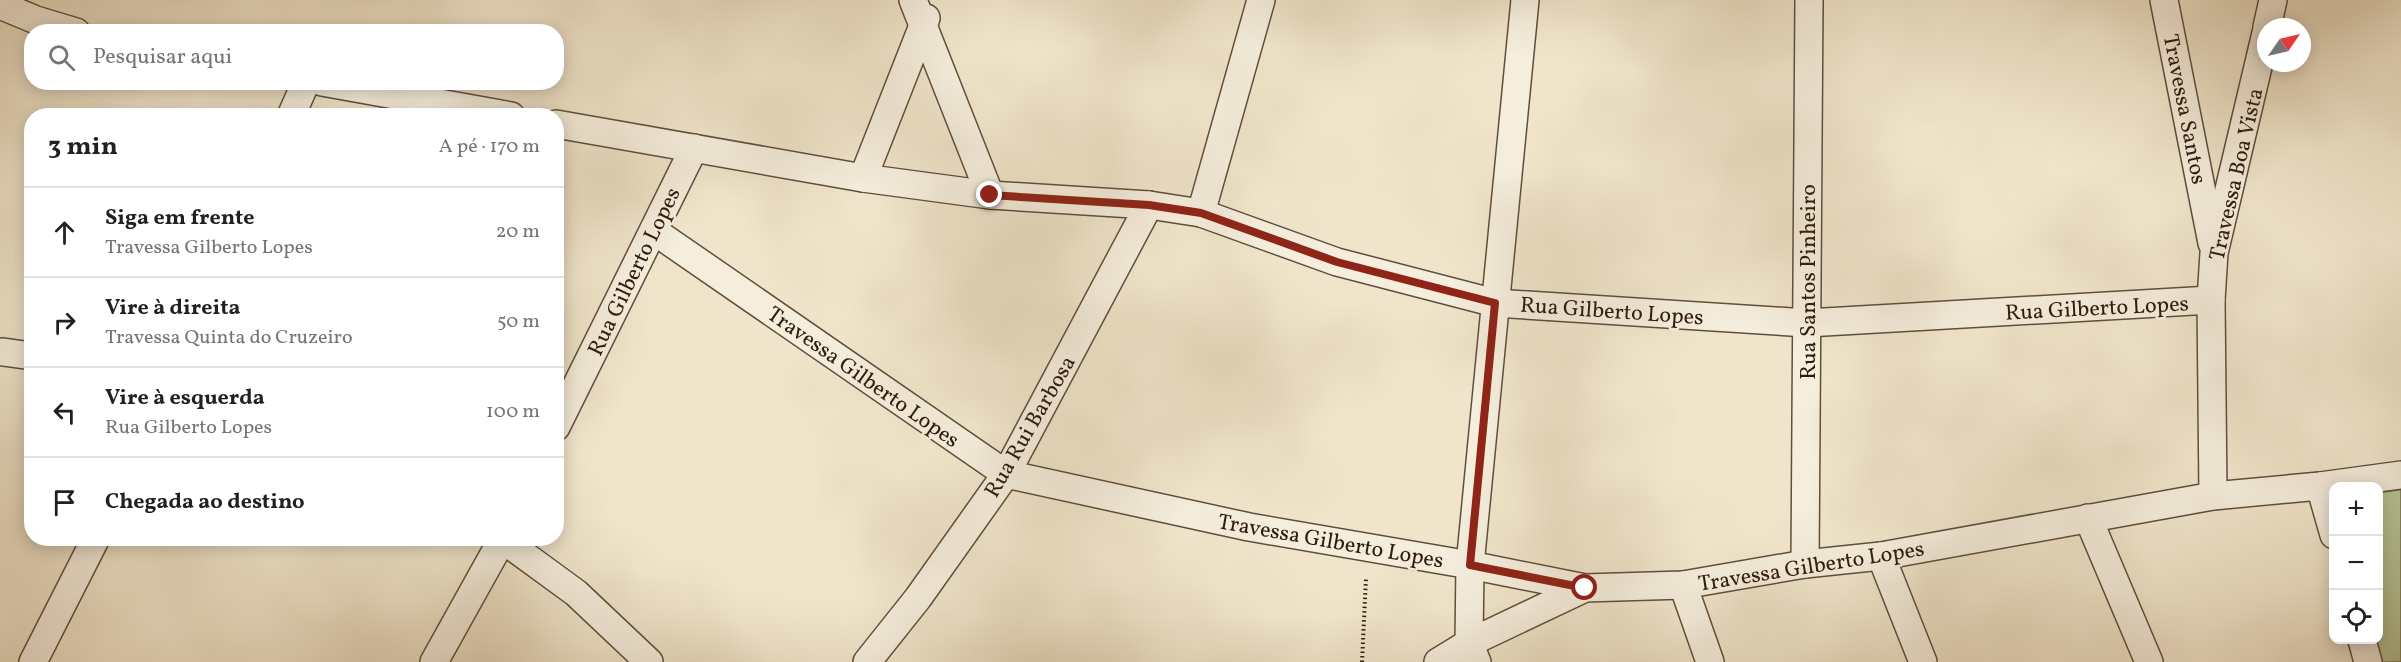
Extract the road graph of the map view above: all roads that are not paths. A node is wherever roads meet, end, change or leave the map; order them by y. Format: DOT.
graph roads {
  1 [pos="913,0"];
  2 [pos="933,0"];
  3 [pos="1261,0"];
  4 [pos="1525,0"];
  5 [pos="1809,0"];
  6 [pos="2164,0"];
  7 [pos="2273,0"];
  8 [pos="0,5"];
  9 [pos="35,10"];
  10 [pos="2269,18"];
  11 [pos="61,24"];
  12 [pos="923,25"];
  13 [pos="2257,71"];
  14 [pos="302,90"];
  15 [pos="366,90"];
  16 [pos="295,108"];
  17 [pos="466,108"];
  18 [pos="564,125"];
  19 [pos="694,148"];
  20 [pos="862,178"];
  21 [pos="990,195"];
  22 [pos="1149,205"];
  23 [pos="1201,213"];
  24 [pos="654,231"];
  25 [pos="2214,254"];
  26 [pos="2211,300"];
  27 [pos="1495,303"];
  28 [pos="1807,323"];
  29 [pos="3,352"];
  30 [pos="24,355"];
  31 [pos="564,411"];
  32 [pos="1006,474"];
  33 [pos="2401,475"];
  34 [pos="2320,486"];
  35 [pos="2213,496"];
  36 [pos="2088,518"];
  37 [pos="2329,518"];
  38 [pos="92,546"];
  39 [pos="498,546"];
  40 [pos="512,546"];
  41 [pos="1881,556"];
  42 [pos="1805,564"];
  43 [pos="1470,565"];
  44 [pos="1683,585"];
  45 [pos="1585,588"];
  46 [pos="2363,644"];
  47 [pos="1473,653"];
  48 [pos="33,662"];
  49 [pos="434,662"];
  50 [pos="649,662"];
  51 [pos="867,662"];
  52 [pos="1438,662"];
  53 [pos="1710,662"];
  54 [pos="1923,662"];
  55 [pos="2149,662"];
  56 [pos="2368,662"];
  1 -- 12 [label="street"];
  2 -- 12 [label="street"];
  3 -- 23 [label="street"];
  4 -- 27 [label="street"];
  5 -- 28 [label="street, Rua Santos Pinheiro"];
  6 -- 25 [label="street, Travessa Santos"];
  7 -- 10 [label="street"];
  8 -- 9 [label="street"];
  9 -- 11 [label="street"];
  12 -- 20 [label="street"];
  12 -- 21 [label="street"];
  13 -- 25 [label="street, Travessa Boa Vista"];
  14 -- 16 [label="street"];
  15 -- 17 [label="street"];
  18 -- 19 [label="street, Rua Gilberto Lopes"];
  19 -- 20 [label="street, Rua Gilberto Lopes"];
  19 -- 24 [label="street, Rua Gilberto Lopes"];
  20 -- 21 [label="street, Rua Gilberto Lopes"];
  21 -- 22 [label="street, Rua Gilberto Lopes"];
  22 -- 23 [label="street, Rua Gilberto Lopes"];
  22 -- 32 [label="street, Rua Rui Barbosa"];
  23 -- 27 [label="street, Rua Gilberto Lopes"];
  24 -- 31 [label="street, Rua Gilberto Lopes"];
  24 -- 32 [label="street, Travessa Gilberto Lopes"];
  25 -- 26 [label="street, Travessa Boa Vista"];
  26 -- 28 [label="street, Rua Gilberto Lopes"];
  26 -- 35 [label="street, Travessa Boa Vista"];
  27 -- 28 [label="street, Rua Gilberto Lopes"];
  27 -- 43 [label="street"];
  28 -- 42 [label="street, Rua Santos Pinheiro"];
  29 -- 30 [label="street"];
  32 -- 43 [label="street, Travessa Gilberto Lopes"];
  32 -- 51 [label="street, Rua Rui Barbosa"];
  33 -- 34 [label="street, Travessa Gilberto Lopes"];
  34 -- 35 [label="street, Travessa Gilberto Lopes"];
  34 -- 37 [label="street"];
  35 -- 36 [label="street, Travessa Gilberto Lopes"];
  36 -- 41 [label="street, Travessa Gilberto Lopes"];
  36 -- 55 [label="street"];
  38 -- 48 [label="street"];
  39 -- 49 [label="street"];
  40 -- 50 [label="street"];
  41 -- 42 [label="street, Travessa Gilberto Lopes"];
  41 -- 54 [label="street"];
  42 -- 44 [label="street, Travessa Gilberto Lopes"];
  43 -- 45 [label="street, Travessa Gilberto Lopes"];
  43 -- 47 [label="street"];
  44 -- 45 [label="street, Travessa Gilberto Lopes"];
  44 -- 53 [label="street"];
  45 -- 47 [label="street"];
  46 -- 56 [label="street"];
  47 -- 52 [label="street"];
}
